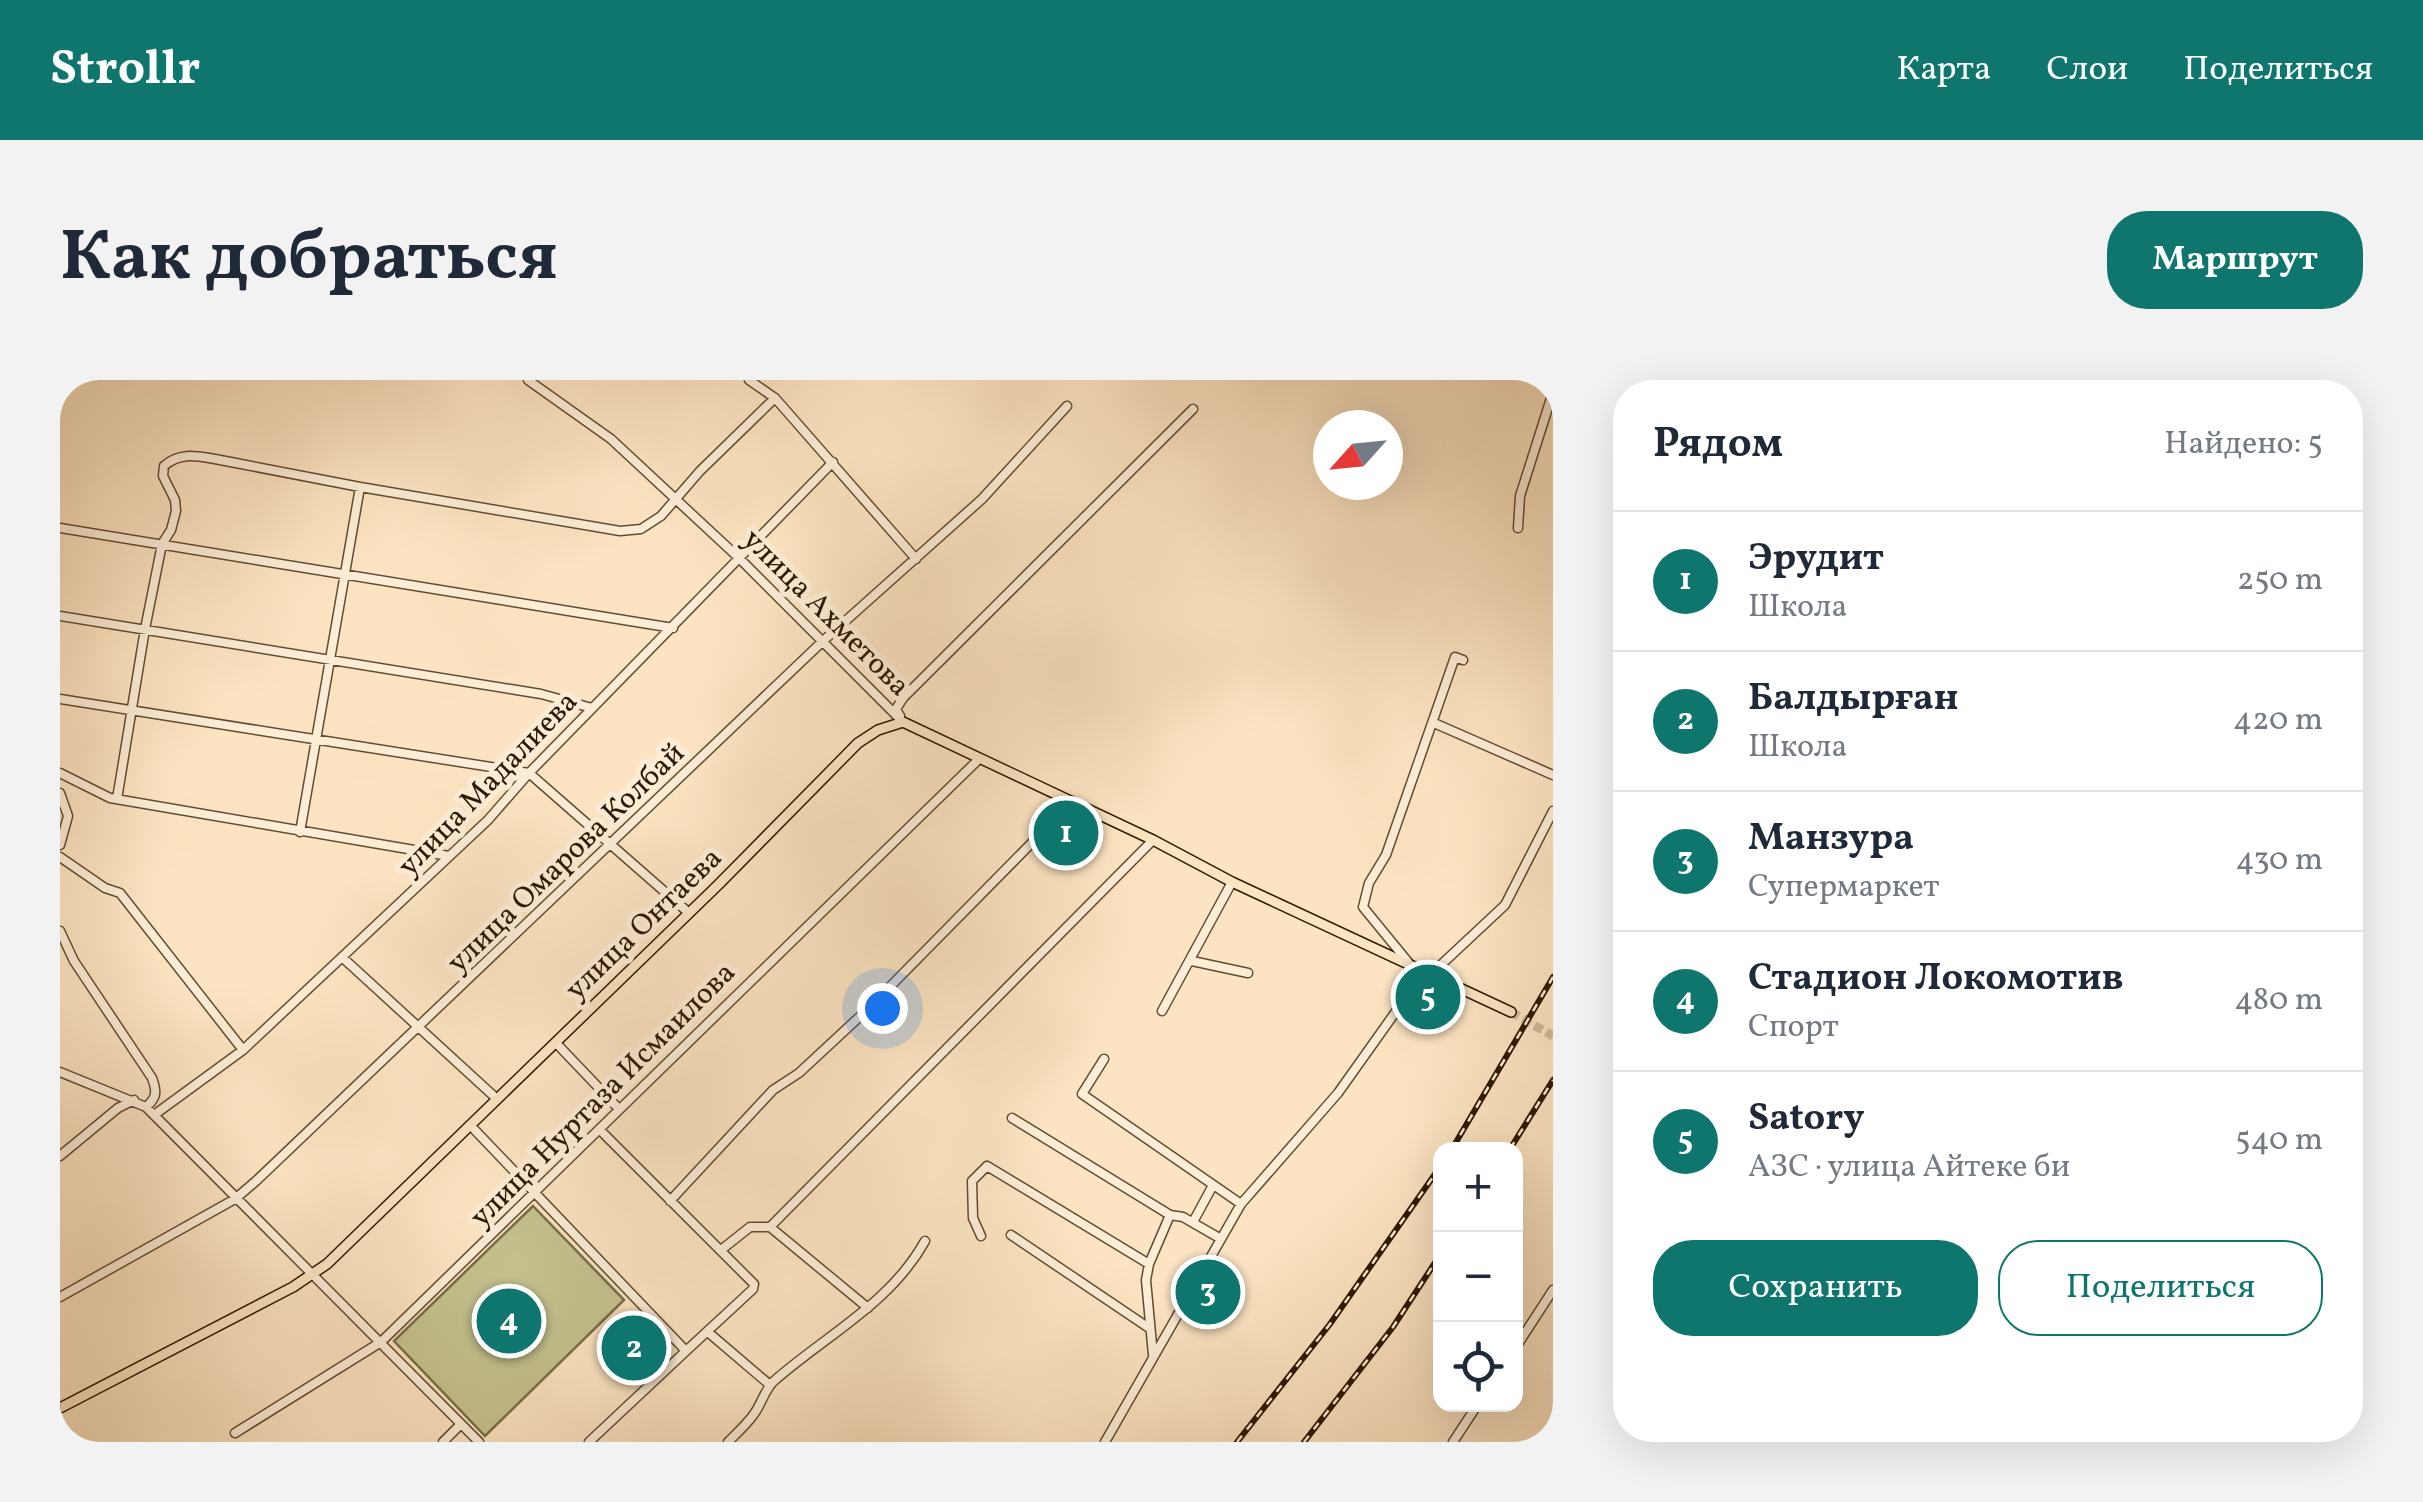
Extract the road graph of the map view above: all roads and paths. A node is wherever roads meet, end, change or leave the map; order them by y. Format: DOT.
graph roads {
  1 [pos="528,380"];
  2 [pos="749,380"];
  3 [pos="1553,392"];
  4 [pos="775,398"];
  5 [pos="1067,406"];
  6 [pos="1193,409"];
  7 [pos="832,462"];
  8 [pos="360,487"];
  9 [pos="677,500"];
  10 [pos="60,528"];
  11 [pos="1518,528"];
  12 [pos="162,544"];
  13 [pos="739,558"];
  14 [pos="916,559"];
  15 [pos="346,576"];
  16 [pos="60,616"];
  17 [pos="673,628"];
  18 [pos="144,629"];
  19 [pos="823,641"];
  20 [pos="332,660"];
  21 [pos="1463,660"];
  22 [pos="60,700"];
  23 [pos="592,708"];
  24 [pos="130,709"];
  25 [pos="903,722"];
  26 [pos="1434,722"];
  27 [pos="316,739"];
  28 [pos="978,759"];
  29 [pos="60,773"];
  30 [pos="529,773"];
  31 [pos="1553,775"];
  32 [pos="60,793"];
  33 [pos="117,800"];
  34 [pos="1072,802"];
  35 [pos="1553,810"];
  36 [pos="300,832"];
  37 [pos="1153,840"];
  38 [pos="612,844"];
  39 [pos="60,846"];
  40 [pos="449,856"];
  41 [pos="60,857"];
  42 [pos="1232,882"];
  43 [pos="688,913"];
  44 [pos="60,931"];
  45 [pos="343,958"];
  46 [pos="1192,960"];
  47 [pos="1411,965"];
  48 [pos="1248,973"];
  49 [pos="1427,974"];
  50 [pos="1162,1011"];
  51 [pos="1511,1012"];
  52 [pos="420,1026"];
  53 [pos="556,1043"];
  54 [pos="243,1050"];
  55 [pos="1104,1060"];
  56 [pos="60,1072"];
  57 [pos="497,1098"];
  58 [pos="134,1100"];
  59 [pos="146,1107"];
  60 [pos="619,1109"];
  61 [pos="154,1115"];
  62 [pos="1012,1118"];
  63 [pos="470,1125"];
  64 [pos="600,1130"];
  65 [pos="60,1156"];
  66 [pos="1212,1187"];
  67 [pos="536,1192"];
  68 [pos="235,1199"];
  69 [pos="670,1201"];
  70 [pos="1241,1204"];
  71 [pos="1170,1215"];
  72 [pos="1193,1222"];
  73 [pos="770,1228"];
  74 [pos="1011,1234"];
  75 [pos="981,1236"];
  76 [pos="1220,1238"];
  77 [pos="925,1240"];
  78 [pos="721,1250"];
  79 [pos="1150,1264"];
  80 [pos="311,1276"];
  81 [pos="1553,1290"];
  82 [pos="60,1296"];
  83 [pos="868,1308"];
  84 [pos="1148,1328"];
  85 [pos="709,1332"];
  86 [pos="1523,1336"];
  87 [pos="381,1342"];
  88 [pos="686,1351"];
  89 [pos="1153,1356"];
  90 [pos="770,1385"];
  91 [pos="60,1408"];
  92 [pos="1473,1412"];
  93 [pos="461,1424"];
  94 [pos="236,1433"];
  95 [pos="443,1442"];
  96 [pos="479,1442"];
  97 [pos="589,1442"];
  98 [pos="728,1442"];
  99 [pos="1105,1442"];
  100 [pos="1453,1442"];
  1 -- 9 [label="street, улица Ахметова"];
  2 -- 4 [label="street"];
  3 -- 11 [label="street"];
  4 -- 7 [label="street"];
  4 -- 9 [label="street"];
  5 -- 14 [label="street, улица Омарова Колбай"];
  6 -- 25 [label="street"];
  7 -- 13 [label="street, улица Мадалиева"];
  7 -- 14 [label="street"];
  8 -- 9 [label="street"];
  8 -- 12 [label="street"];
  8 -- 15 [label="street"];
  9 -- 13 [label="street, улица Ахметова"];
  10 -- 12 [label="street"];
  12 -- 15 [label="street"];
  12 -- 18 [label="street"];
  13 -- 17 [label="street, улица Мадалиева"];
  13 -- 19 [label="street, улица Ахметова"];
  14 -- 19 [label="street, улица Омарова Колбай"];
  15 -- 17 [label="street"];
  15 -- 20 [label="street"];
  16 -- 18 [label="street"];
  17 -- 23 [label="street, улица Мадалиева"];
  18 -- 20 [label="street"];
  18 -- 24 [label="street"];
  19 -- 25 [label="street, улица Ахметова"];
  19 -- 38 [label="street, улица Омарова Колбай"];
  20 -- 23 [label="street"];
  20 -- 27 [label="street"];
  21 -- 26 [label="street"];
  22 -- 24 [label="street"];
  23 -- 30 [label="street, улица Мадалиева"];
  24 -- 27 [label="street"];
  24 -- 33 [label="street"];
  25 -- 28 [label="main road, улица Ахметова"];
  25 -- 43 [label="main road, улица Онтаева"];
  26 -- 31 [label="street"];
  26 -- 47 [label="street"];
  27 -- 30 [label="street"];
  27 -- 36 [label="street"];
  28 -- 34 [label="main road, улица Ахметова"];
  28 -- 60 [label="street, улица Нуртаза Исмаилова"];
  29 -- 33 [label="street"];
  30 -- 38 [label="street"];
  30 -- 40 [label="street, улица Мадалиева"];
  32 -- 39 [label="street"];
  33 -- 36 [label="street"];
  34 -- 37 [label="main road, улица Ахметова"];
  34 -- 69 [label="street"];
  35 -- 49 [label="street"];
  36 -- 40 [label="street"];
  37 -- 42 [label="main road, улица Ахметова"];
  37 -- 73 [label="street"];
  38 -- 43 [label="street"];
  38 -- 52 [label="street, улица Омарова Колбай"];
  40 -- 45 [label="street, улица Мадалиева"];
  41 -- 54 [label="street"];
  42 -- 46 [label="street"];
  42 -- 47 [label="main road, улица Ахметова"];
  43 -- 53 [label="main road, улица Онтаева"];
  44 -- 59 [label="street"];
  45 -- 52 [label="street"];
  45 -- 54 [label="street, улица Мадалиева"];
  46 -- 48 [label="street"];
  46 -- 50 [label="street"];
  47 -- 49 [label="main road, улица Ахметова"];
  49 -- 51 [label="main road, улица Ахметова"];
  49 -- 70 [label="street"];
  52 -- 57 [label="street"];
  52 -- 68 [label="street, улица Омарова Колбай"];
  53 -- 57 [label="main road, улица Онтаева"];
  53 -- 60 [label="street"];
  54 -- 61 [label="street, улица Мадалиева"];
  55 -- 66 [label="street"];
  56 -- 58 [label="street"];
  57 -- 63 [label="main road, улица Онтаева"];
  58 -- 59 [label="street"];
  58 -- 65 [label="street"];
  59 -- 61 [label="street"];
  60 -- 64 [label="street, улица Нуртаза Исмаилова"];
  61 -- 68 [label="street"];
  62 -- 71 [label="street"];
  63 -- 67 [label="street"];
  63 -- 80 [label="main road, улица Онтаева"];
  64 -- 67 [label="street, улица Нуртаза Исмаилова"];
  64 -- 69 [label="street"];
  66 -- 70 [label="street"];
  66 -- 72 [label="street"];
  67 -- 87 [label="street, улица Нуртаза Исмаилова"];
  67 -- 88 [label="street"];
  68 -- 80 [label="street"];
  68 -- 82 [label="street, улица Омарова Колбай"];
  69 -- 78 [label="street"];
  70 -- 76 [label="street"];
  71 -- 72 [label="street"];
  71 -- 79 [label="street"];
  72 -- 76 [label="street"];
  73 -- 78 [label="street"];
  73 -- 83 [label="street"];
  74 -- 84 [label="street"];
  75 -- 79 [label="street"];
  76 -- 89 [label="street"];
  77 -- 83 [label="street"];
  78 -- 85 [label="street"];
  79 -- 84 [label="street"];
  80 -- 87 [label="street"];
  80 -- 91 [label="main road, улица Онтаева"];
  81 -- 86 [label="street"];
  83 -- 90 [label="street"];
  84 -- 89 [label="street"];
  85 -- 88 [label="street"];
  85 -- 90 [label="street"];
  87 -- 93 [label="street"];
  87 -- 94 [label="street, улица Нуртаза Исмаилова"];
  88 -- 97 [label="street"];
  89 -- 99 [label="street"];
  90 -- 98 [label="street"];
  92 -- 100 [label="street"];
  93 -- 95 [label="street"];
  93 -- 96 [label="street"];
}
